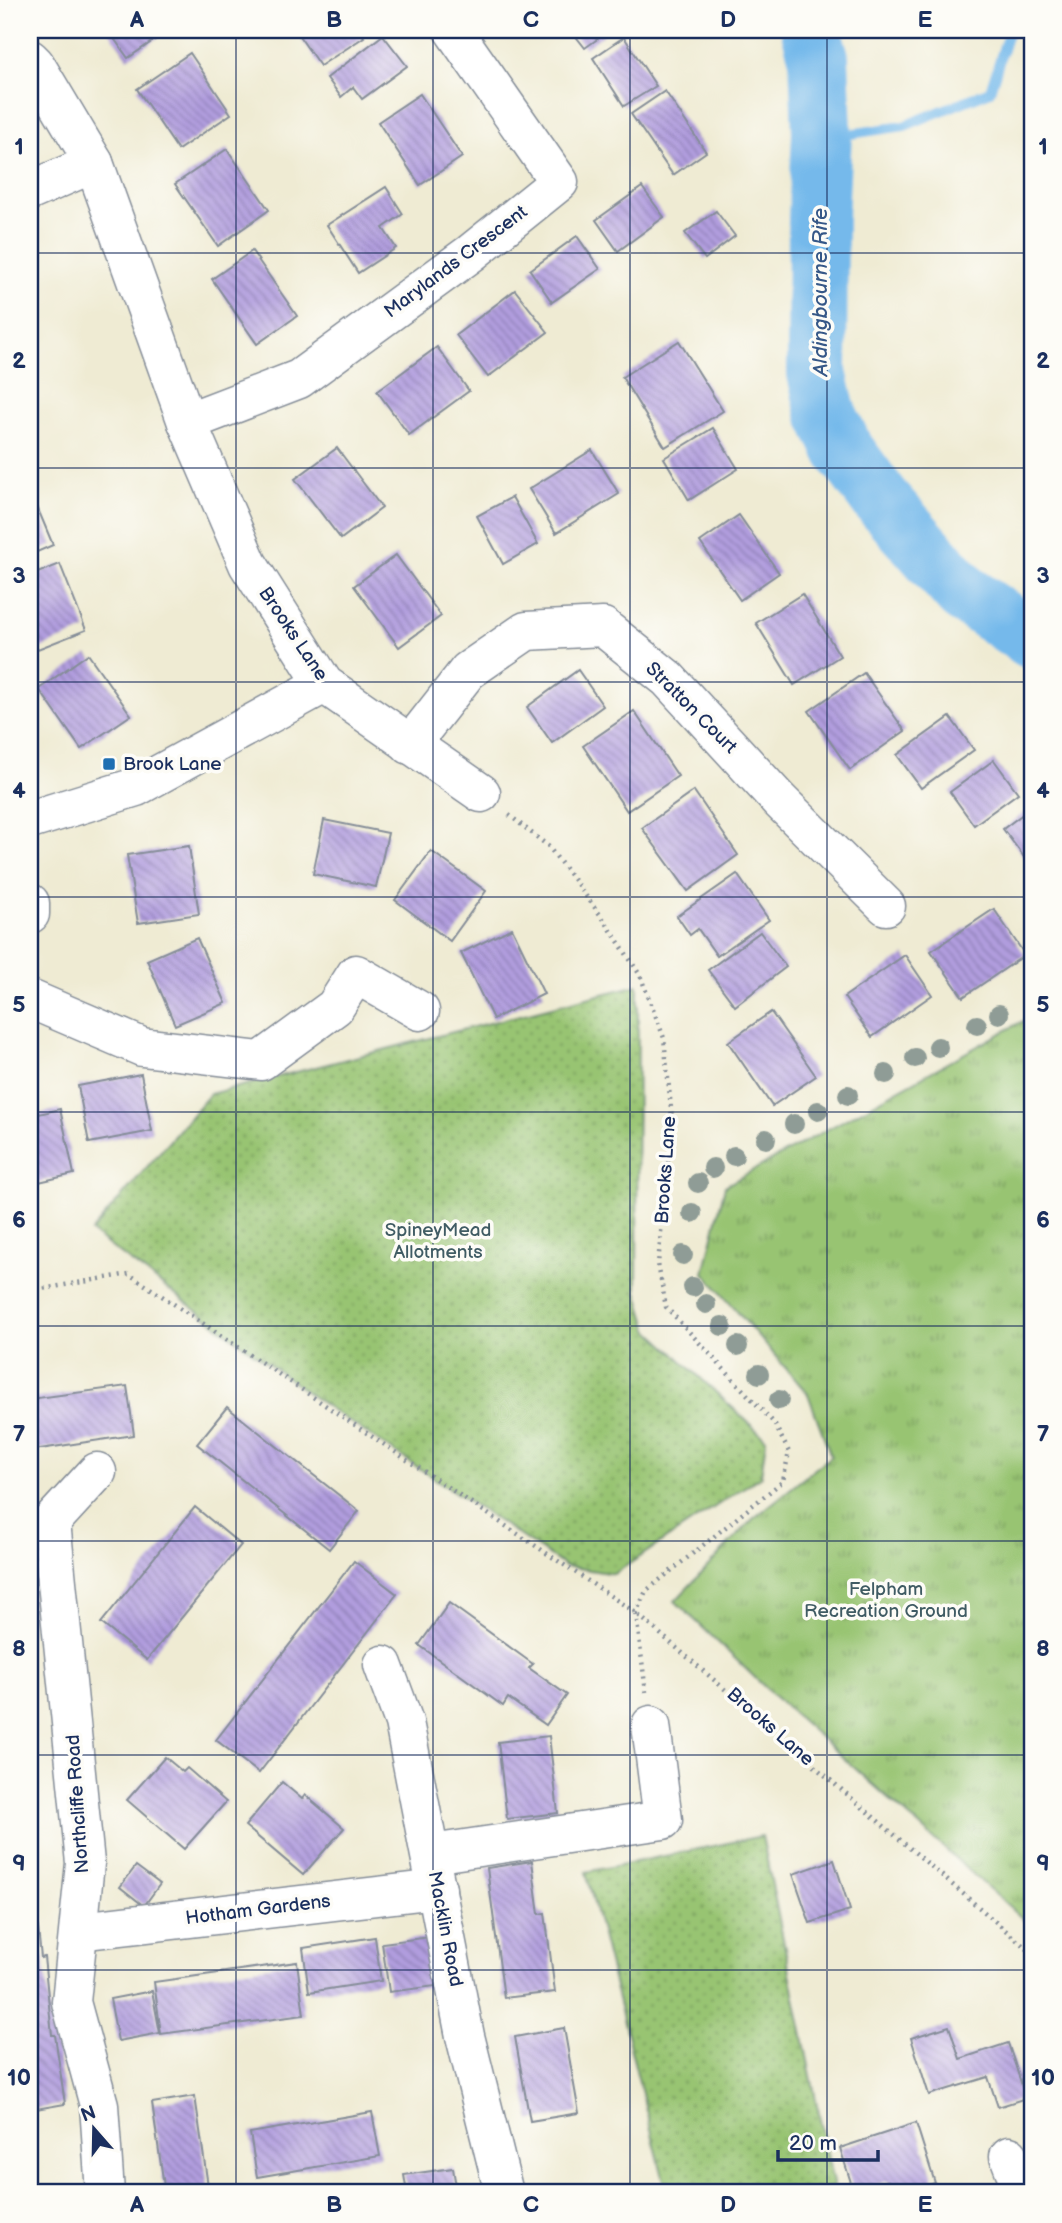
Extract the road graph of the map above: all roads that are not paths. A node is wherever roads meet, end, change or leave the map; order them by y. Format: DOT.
graph roads {
  1 [pos="453,30"];
  2 [pos="30,59"];
  3 [pos="94,163"];
  4 [pos="30,191"];
  5 [pos="187,422"];
  6 [pos="324,684"];
  7 [pos="410,745"];
  8 [pos="481,793"];
  9 [pos="30,820"];
  10 [pos="30,903"];
  11 [pos="886,906"];
  12 [pos="30,914"];
  13 [pos="30,999"];
  14 [pos="420,1011"];
  15 [pos="97,1472"];
  16 [pos="383,1665"];
  17 [pos="650,1726"];
  18 [pos="434,1871"];
  19 [pos="79,1931"];
  20 [pos="1009,2156"];
  21 [pos="105,2193"];
  22 [pos="503,2193"];
  23 [pos="1023,2193"];
  1 -- 5 [label="street, Marylands Crescent"];
  2 -- 3 [label="street, Brooks Lane"];
  3 -- 4 [label="street"];
  3 -- 5 [label="street, Brooks Lane"];
  5 -- 6 [label="street, Brooks Lane"];
  6 -- 7 [label="street, Brooks Lane"];
  6 -- 9 [label="street"];
  7 -- 8 [label="street, Brooks Lane"];
  7 -- 11 [label="street, Stratton Court"];
  10 -- 12 [label="street"];
  13 -- 14 [label="street"];
  15 -- 19 [label="street, Northcliffe Road"];
  16 -- 18 [label="street, Macklin Road"];
  17 -- 18 [label="street, Hotham Gardens"];
  18 -- 19 [label="street, Hotham Gardens"];
  18 -- 22 [label="street, Macklin Road"];
  19 -- 21 [label="street, Northcliffe Road"];
  20 -- 23 [label="street"];
}
